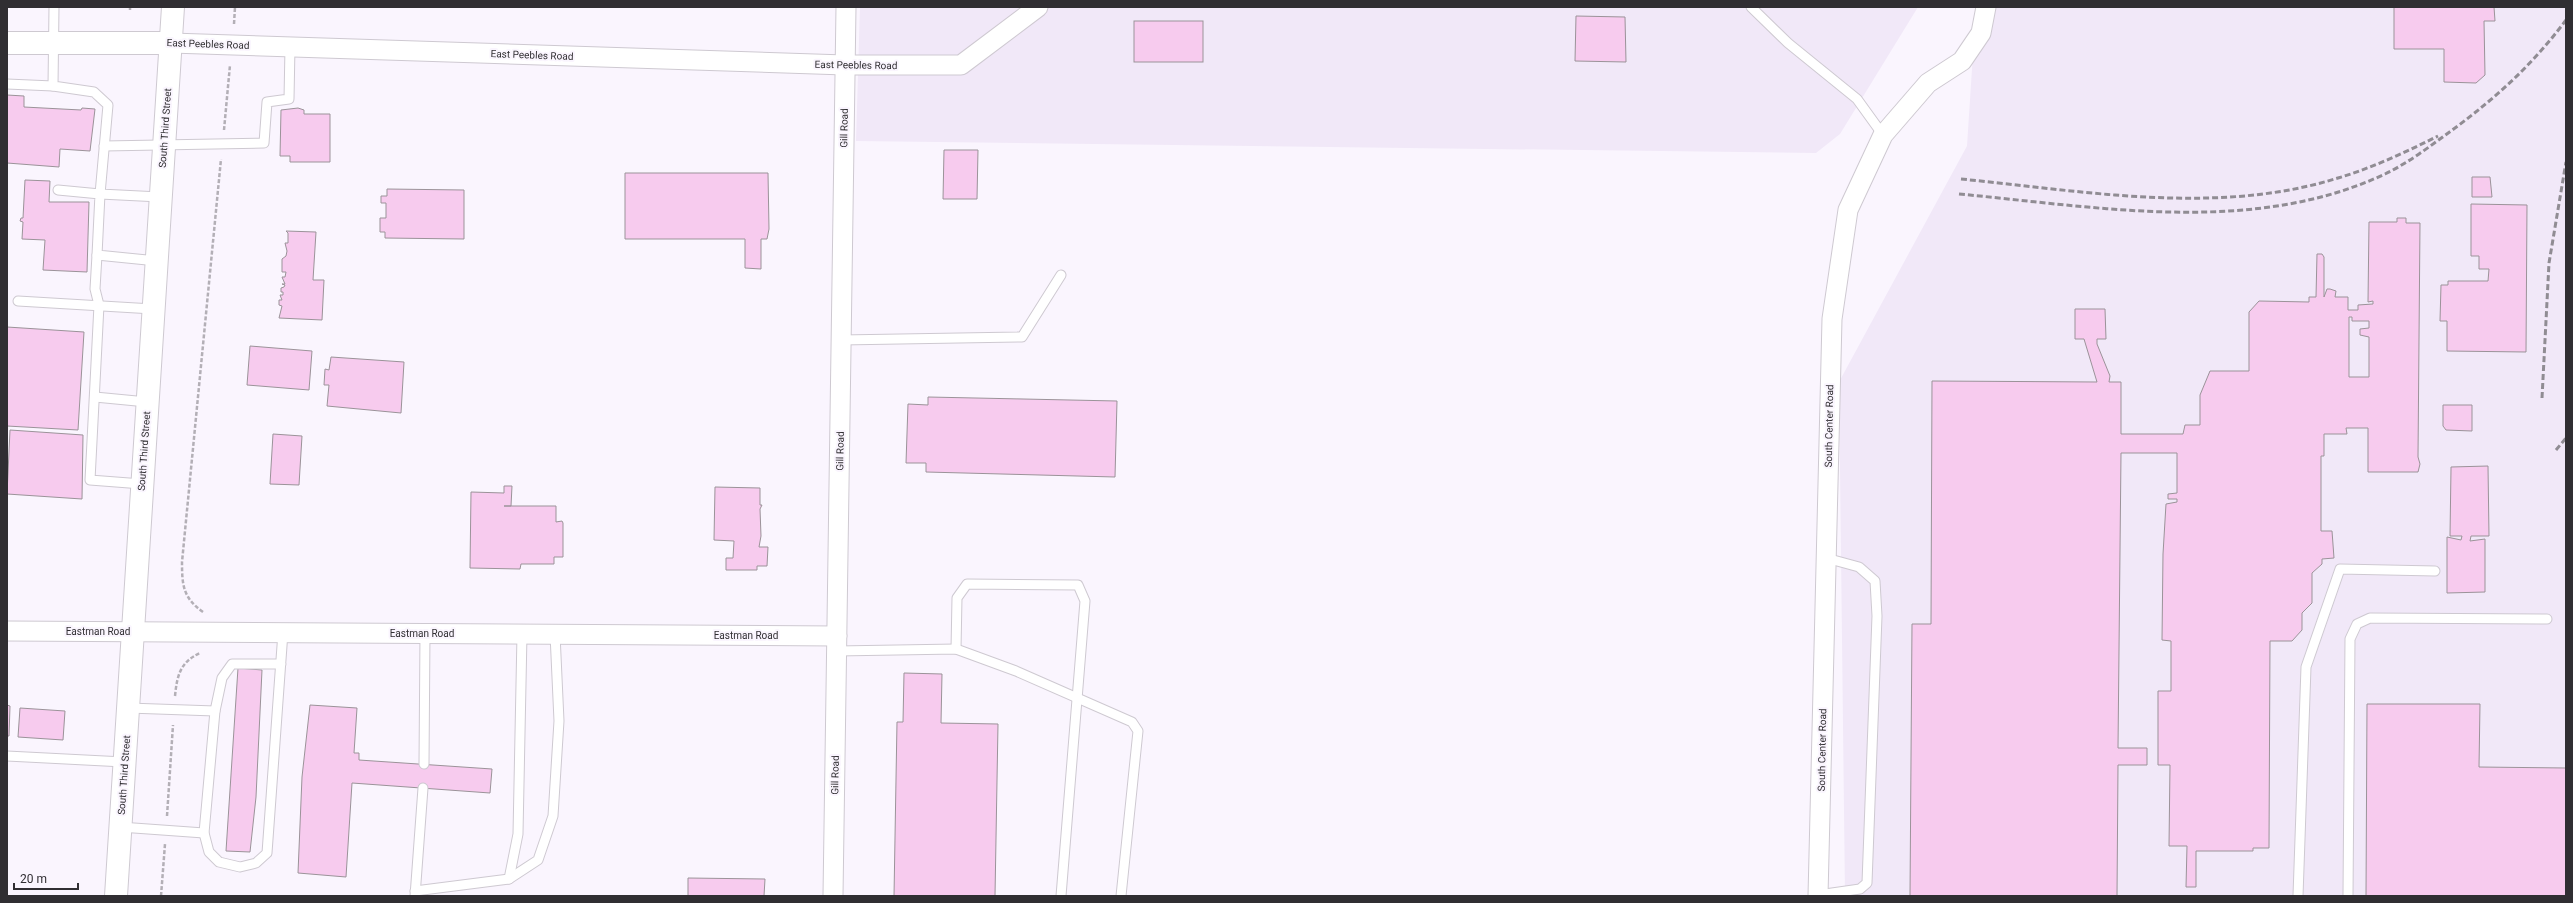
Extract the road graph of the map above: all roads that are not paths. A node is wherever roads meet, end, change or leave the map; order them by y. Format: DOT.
graph roads {
  1 [pos="54,7"];
  2 [pos="173,7"];
  3 [pos="846,7"];
  4 [pos="1038,7"];
  5 [pos="1751,7"];
  6 [pos="1986,7"];
  7 [pos="7,43"];
  8 [pos="54,43"];
  9 [pos="171,43"];
  10 [pos="290,47"];
  11 [pos="7,48"];
  12 [pos="845,65"];
  13 [pos="7,84"];
  14 [pos="53,86"];
  15 [pos="1883,135"];
  16 [pos="104,146"];
  17 [pos="164,146"];
  18 [pos="58,190"];
  19 [pos="100,194"];
  20 [pos="161,197"];
  21 [pos="97,255"];
  22 [pos="157,261"];
  23 [pos="1060,275"];
  24 [pos="18,301"];
  25 [pos="99,305"];
  26 [pos="153,309"];
  27 [pos="841,340"];
  28 [pos="95,397"];
  29 [pos="147,402"];
  30 [pos="142,484"];
  31 [pos="1826,558"];
  32 [pos="2435,571"];
  33 [pos="2548,619"];
  34 [pos="7,631"];
  35 [pos="132,631"];
  36 [pos="284,632"];
  37 [pos="425,633"];
  38 [pos="522,634"];
  39 [pos="555,634"];
  40 [pos="837,644"];
  41 [pos="956,649"];
  42 [pos="281,664"];
  43 [pos="1077,700"];
  44 [pos="128,708"];
  45 [pos="215,711"];
  46 [pos="7,756"];
  47 [pos="124,762"];
  48 [pos="424,764"];
  49 [pos="423,788"];
  50 [pos="120,827"];
  51 [pos="204,833"];
  52 [pos="509,879"];
  53 [pos="415,893"];
  54 [pos="1818,895"];
  55 [pos="116,896"];
  56 [pos="833,896"];
  57 [pos="1061,896"];
  58 [pos="1121,896"];
  59 [pos="2298,896"];
  60 [pos="2348,896"];
  1 -- 8 [label="lane"];
  2 -- 9 [label="main road, South Third Street"];
  3 -- 12 [label="street, Gill Road"];
  4 -- 12 [label="street, East Peebles Road"];
  5 -- 15 [label="lane"];
  6 -- 15 [label="street, South Center Road"];
  7 -- 8 [label="main road, East Peebles Road"];
  7 -- 11 [label="lane"];
  8 -- 9 [label="main road, East Peebles Road"];
  8 -- 14 [label="lane"];
  9 -- 10 [label="street, East Peebles Road"];
  9 -- 17 [label="main road, South Third Street"];
  10 -- 12 [label="street, East Peebles Road"];
  10 -- 17 [label="lane"];
  12 -- 27 [label="street, Gill Road"];
  13 -- 14 [label="lane"];
  14 -- 16 [label="lane"];
  15 -- 31 [label="street, South Center Road"];
  16 -- 17 [label="lane"];
  16 -- 19 [label="lane"];
  17 -- 20 [label="main road, South Third Street"];
  18 -- 19 [label="lane"];
  19 -- 20 [label="lane"];
  19 -- 21 [label="lane"];
  20 -- 22 [label="main road, South Third Street"];
  21 -- 22 [label="lane"];
  21 -- 25 [label="lane"];
  22 -- 26 [label="main road, South Third Street"];
  23 -- 27 [label="lane"];
  24 -- 25 [label="lane"];
  25 -- 26 [label="lane"];
  25 -- 28 [label="lane"];
  26 -- 29 [label="main road, South Third Street"];
  27 -- 40 [label="street, Gill Road"];
  28 -- 29 [label="lane"];
  28 -- 30 [label="lane"];
  29 -- 30 [label="main road, South Third Street"];
  30 -- 35 [label="main road, South Third Street"];
  31 -- 54 [label="street, South Center Road"];
  31 -- 54 [label="lane"];
  32 -- 59 [label="lane"];
  33 -- 60 [label="lane"];
  34 -- 35 [label="street, Eastman Road"];
  35 -- 36 [label="street, Eastman Road"];
  35 -- 44 [label="main road, South Third Street"];
  36 -- 37 [label="street, Eastman Road"];
  36 -- 42 [label="lane"];
  37 -- 38 [label="street, Eastman Road"];
  37 -- 48 [label="lane"];
  38 -- 39 [label="street, Eastman Road"];
  38 -- 52 [label="lane"];
  39 -- 40 [label="street, Eastman Road"];
  39 -- 52 [label="lane"];
  40 -- 41 [label="lane"];
  40 -- 56 [label="street, Gill Road"];
  41 -- 43 [label="lane"];
  41 -- 43 [label="lane"];
  42 -- 45 [label="lane"];
  42 -- 51 [label="lane"];
  43 -- 57 [label="lane"];
  43 -- 58 [label="lane"];
  44 -- 45 [label="lane"];
  44 -- 47 [label="main road, South Third Street"];
  45 -- 51 [label="lane"];
  46 -- 47 [label="lane"];
  47 -- 50 [label="main road, South Third Street"];
  49 -- 53 [label="lane"];
  50 -- 51 [label="lane"];
  50 -- 55 [label="main road, South Third Street"];
  52 -- 53 [label="lane"];
}
